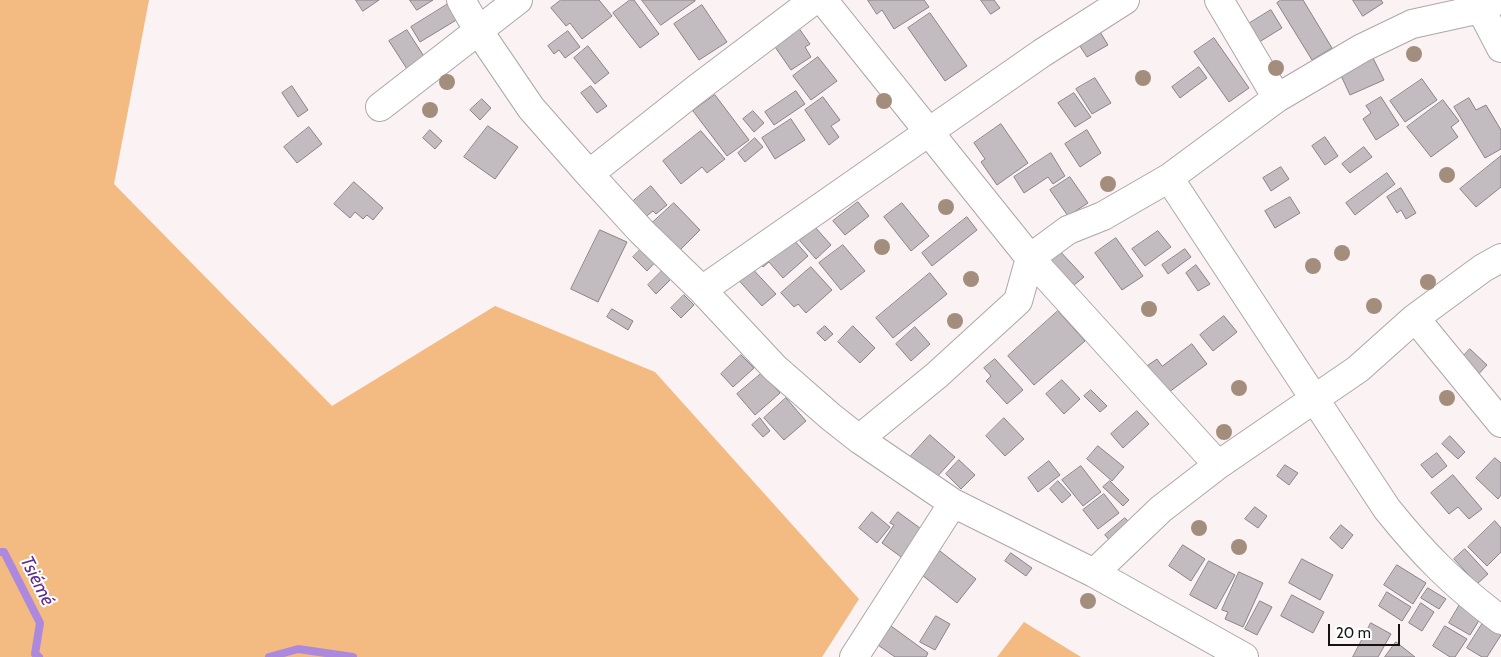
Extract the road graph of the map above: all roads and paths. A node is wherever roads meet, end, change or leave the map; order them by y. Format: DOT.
graph roads {
  1 [pos="461,0"];
  2 [pos="518,0"];
  3 [pos="814,0"];
  4 [pos="823,0"];
  5 [pos="1125,0"];
  6 [pos="1219,0"];
  7 [pos="1485,3"];
  8 [pos="478,30"];
  9 [pos="1501,48"];
  10 [pos="1277,98"];
  11 [pos="380,107"];
  12 [pos="927,132"];
  13 [pos="589,174"];
  14 [pos="1169,178"];
  15 [pos="1030,258"];
  16 [pos="1501,258"];
  17 [pos="702,290"];
  18 [pos="1415,318"];
  19 [pos="1314,399"];
  20 [pos="1501,424"];
  21 [pos="859,439"];
  22 [pos="1218,465"];
  23 [pos="952,504"];
  24 [pos="1094,573"];
  25 [pos="1501,620"];
  26 [pos="854,657"];
  27 [pos="1244,657"];
  1 -- 8 [label="street"];
  2 -- 8 [label="street"];
  3 -- 13 [label="street"];
  4 -- 12 [label="street"];
  5 -- 12 [label="street"];
  6 -- 10 [label="street"];
  7 -- 9 [label="street"];
  7 -- 10 [label="street"];
  8 -- 11 [label="street"];
  8 -- 13 [label="street"];
  10 -- 14 [label="street"];
  12 -- 15 [label="street"];
  12 -- 17 [label="street"];
  13 -- 17 [label="street"];
  14 -- 15 [label="street"];
  14 -- 19 [label="street"];
  15 -- 21 [label="street"];
  15 -- 22 [label="street"];
  16 -- 18 [label="street"];
  17 -- 21 [label="street"];
  18 -- 19 [label="street"];
  18 -- 20 [label="street"];
  19 -- 22 [label="street"];
  19 -- 25 [label="street"];
  21 -- 23 [label="street"];
  22 -- 24 [label="street"];
  23 -- 24 [label="street"];
  23 -- 26 [label="street"];
  24 -- 27 [label="street"];
}
